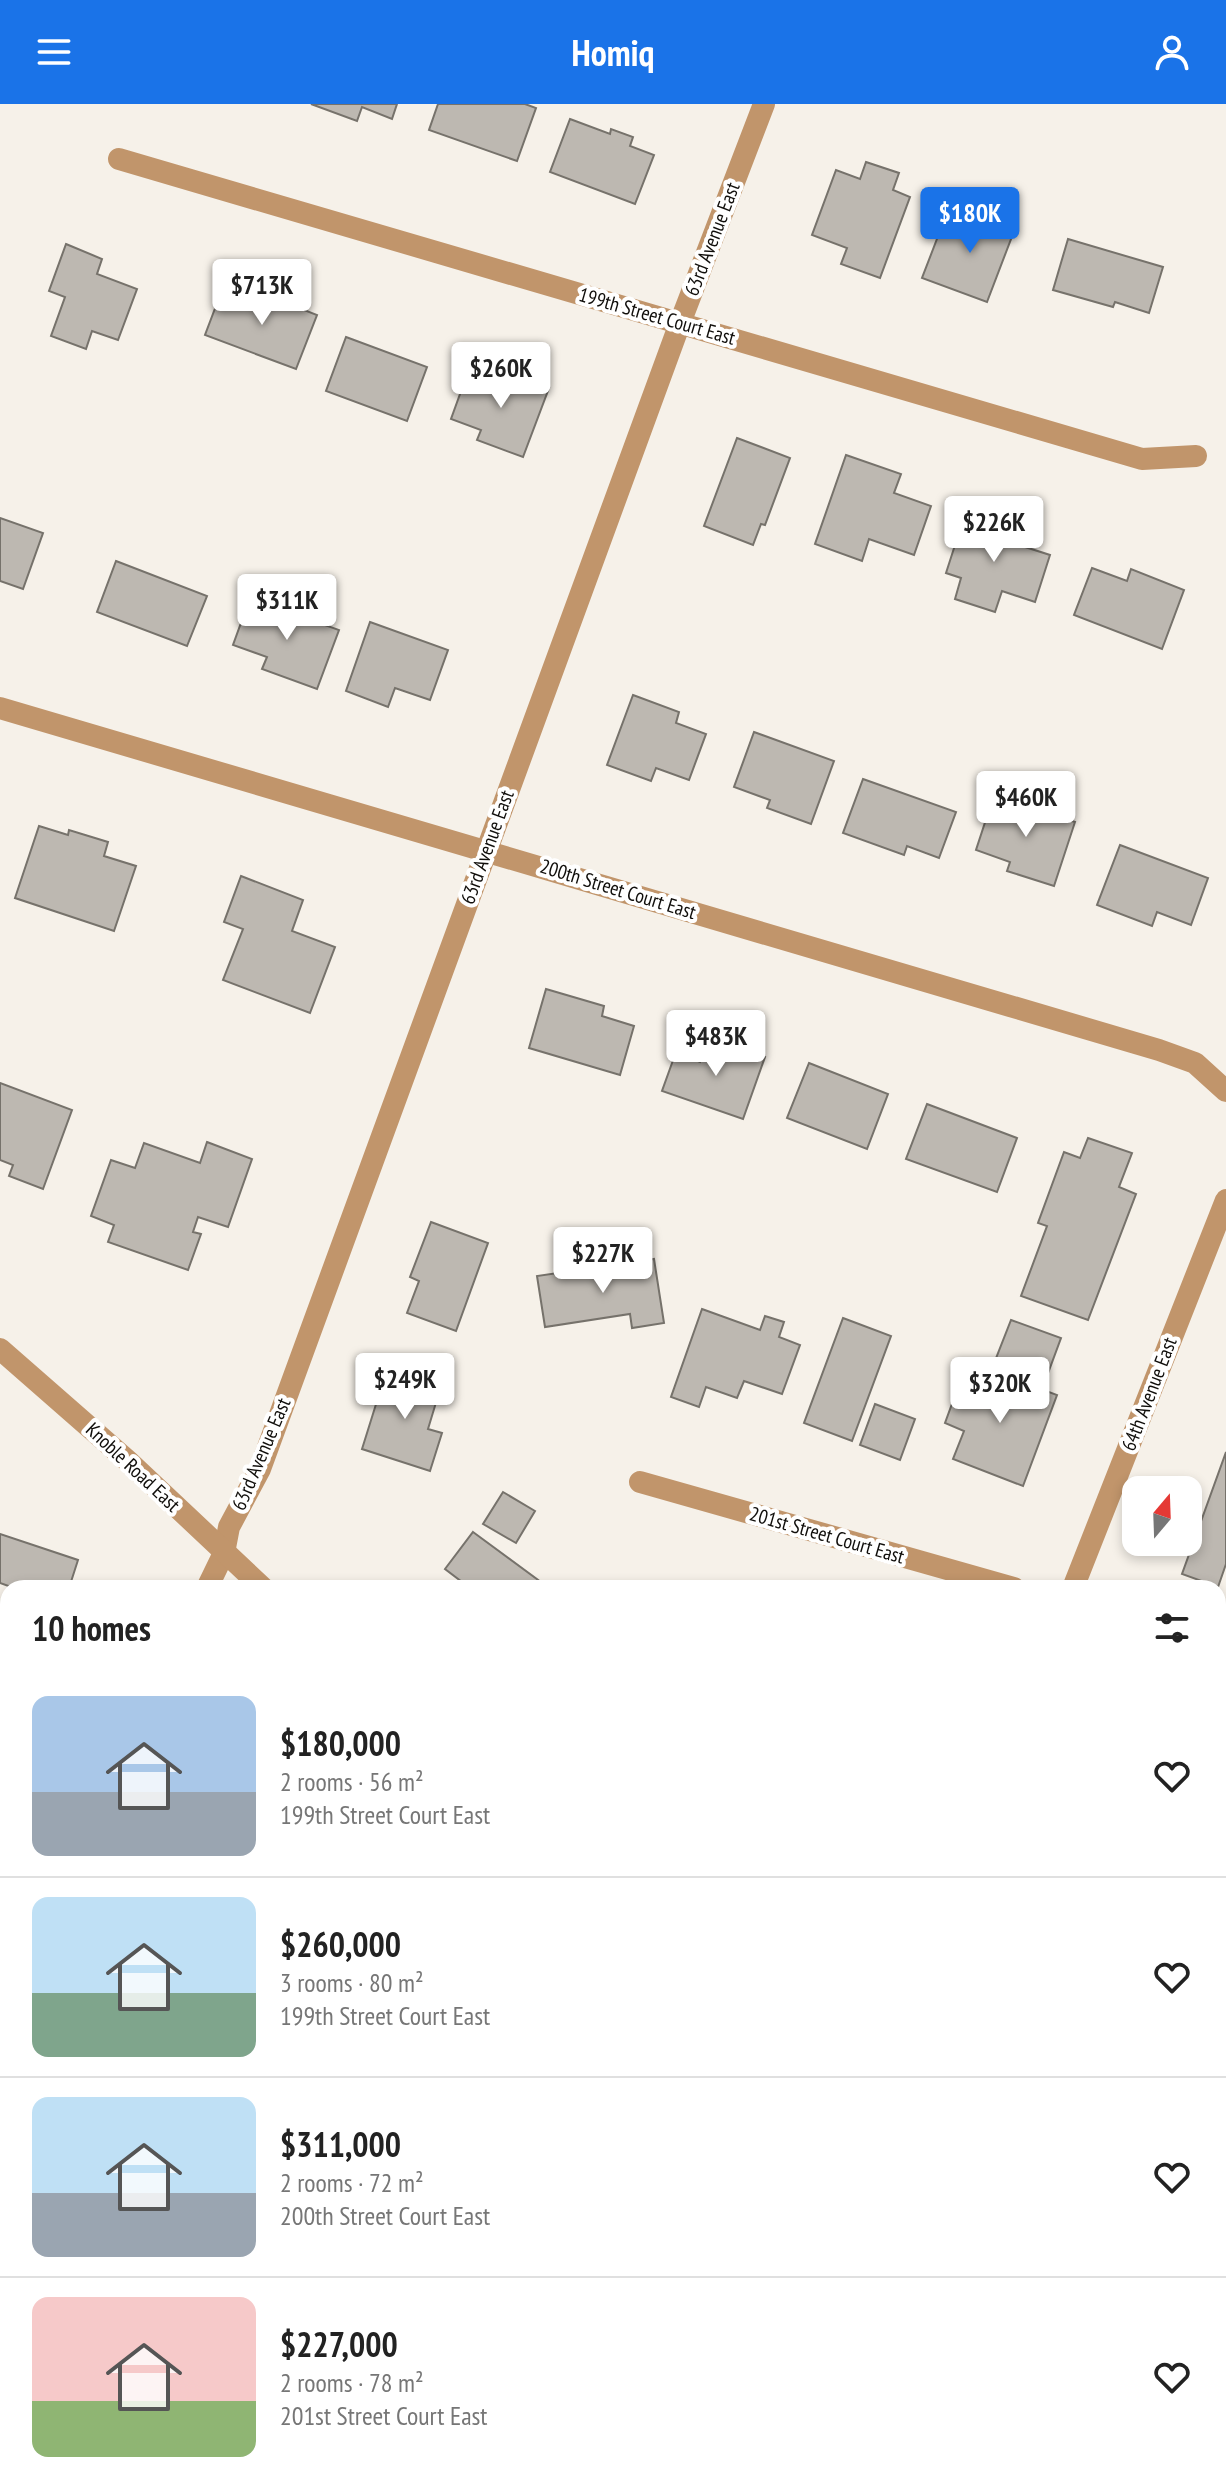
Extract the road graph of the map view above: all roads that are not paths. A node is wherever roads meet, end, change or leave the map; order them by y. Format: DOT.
graph roads {
  1 [pos="764,104"];
  2 [pos="119,159"];
  3 [pos="680,323"];
  4 [pos="1196,456"];
  5 [pos="0,708"];
  6 [pos="486,850"];
  7 [pos="1226,1091"];
  8 [pos="1226,1200"];
  9 [pos="0,1349"];
  10 [pos="640,1482"];
  11 [pos="224,1553"];
  12 [pos="211,1580"];
  13 [pos="254,1580"];
  14 [pos="986,1580"];
  15 [pos="1076,1580"];
  1 -- 3 [label="street, 63rd Avenue East"];
  2 -- 3 [label="street, 199th Street Court East"];
  3 -- 4 [label="street, 199th Street Court East"];
  3 -- 6 [label="street, 63rd Avenue East"];
  5 -- 6 [label="street, 200th Street Court East"];
  6 -- 7 [label="street, 200th Street Court East"];
  6 -- 11 [label="street, 63rd Avenue East"];
  8 -- 15 [label="street, 64th Avenue East"];
  9 -- 11 [label="street, Knoble Road East"];
  10 -- 14 [label="street, 201st Street Court East"];
  11 -- 12 [label="street, 63rd Avenue East"];
  11 -- 13 [label="street, Knoble Road East"];
}
